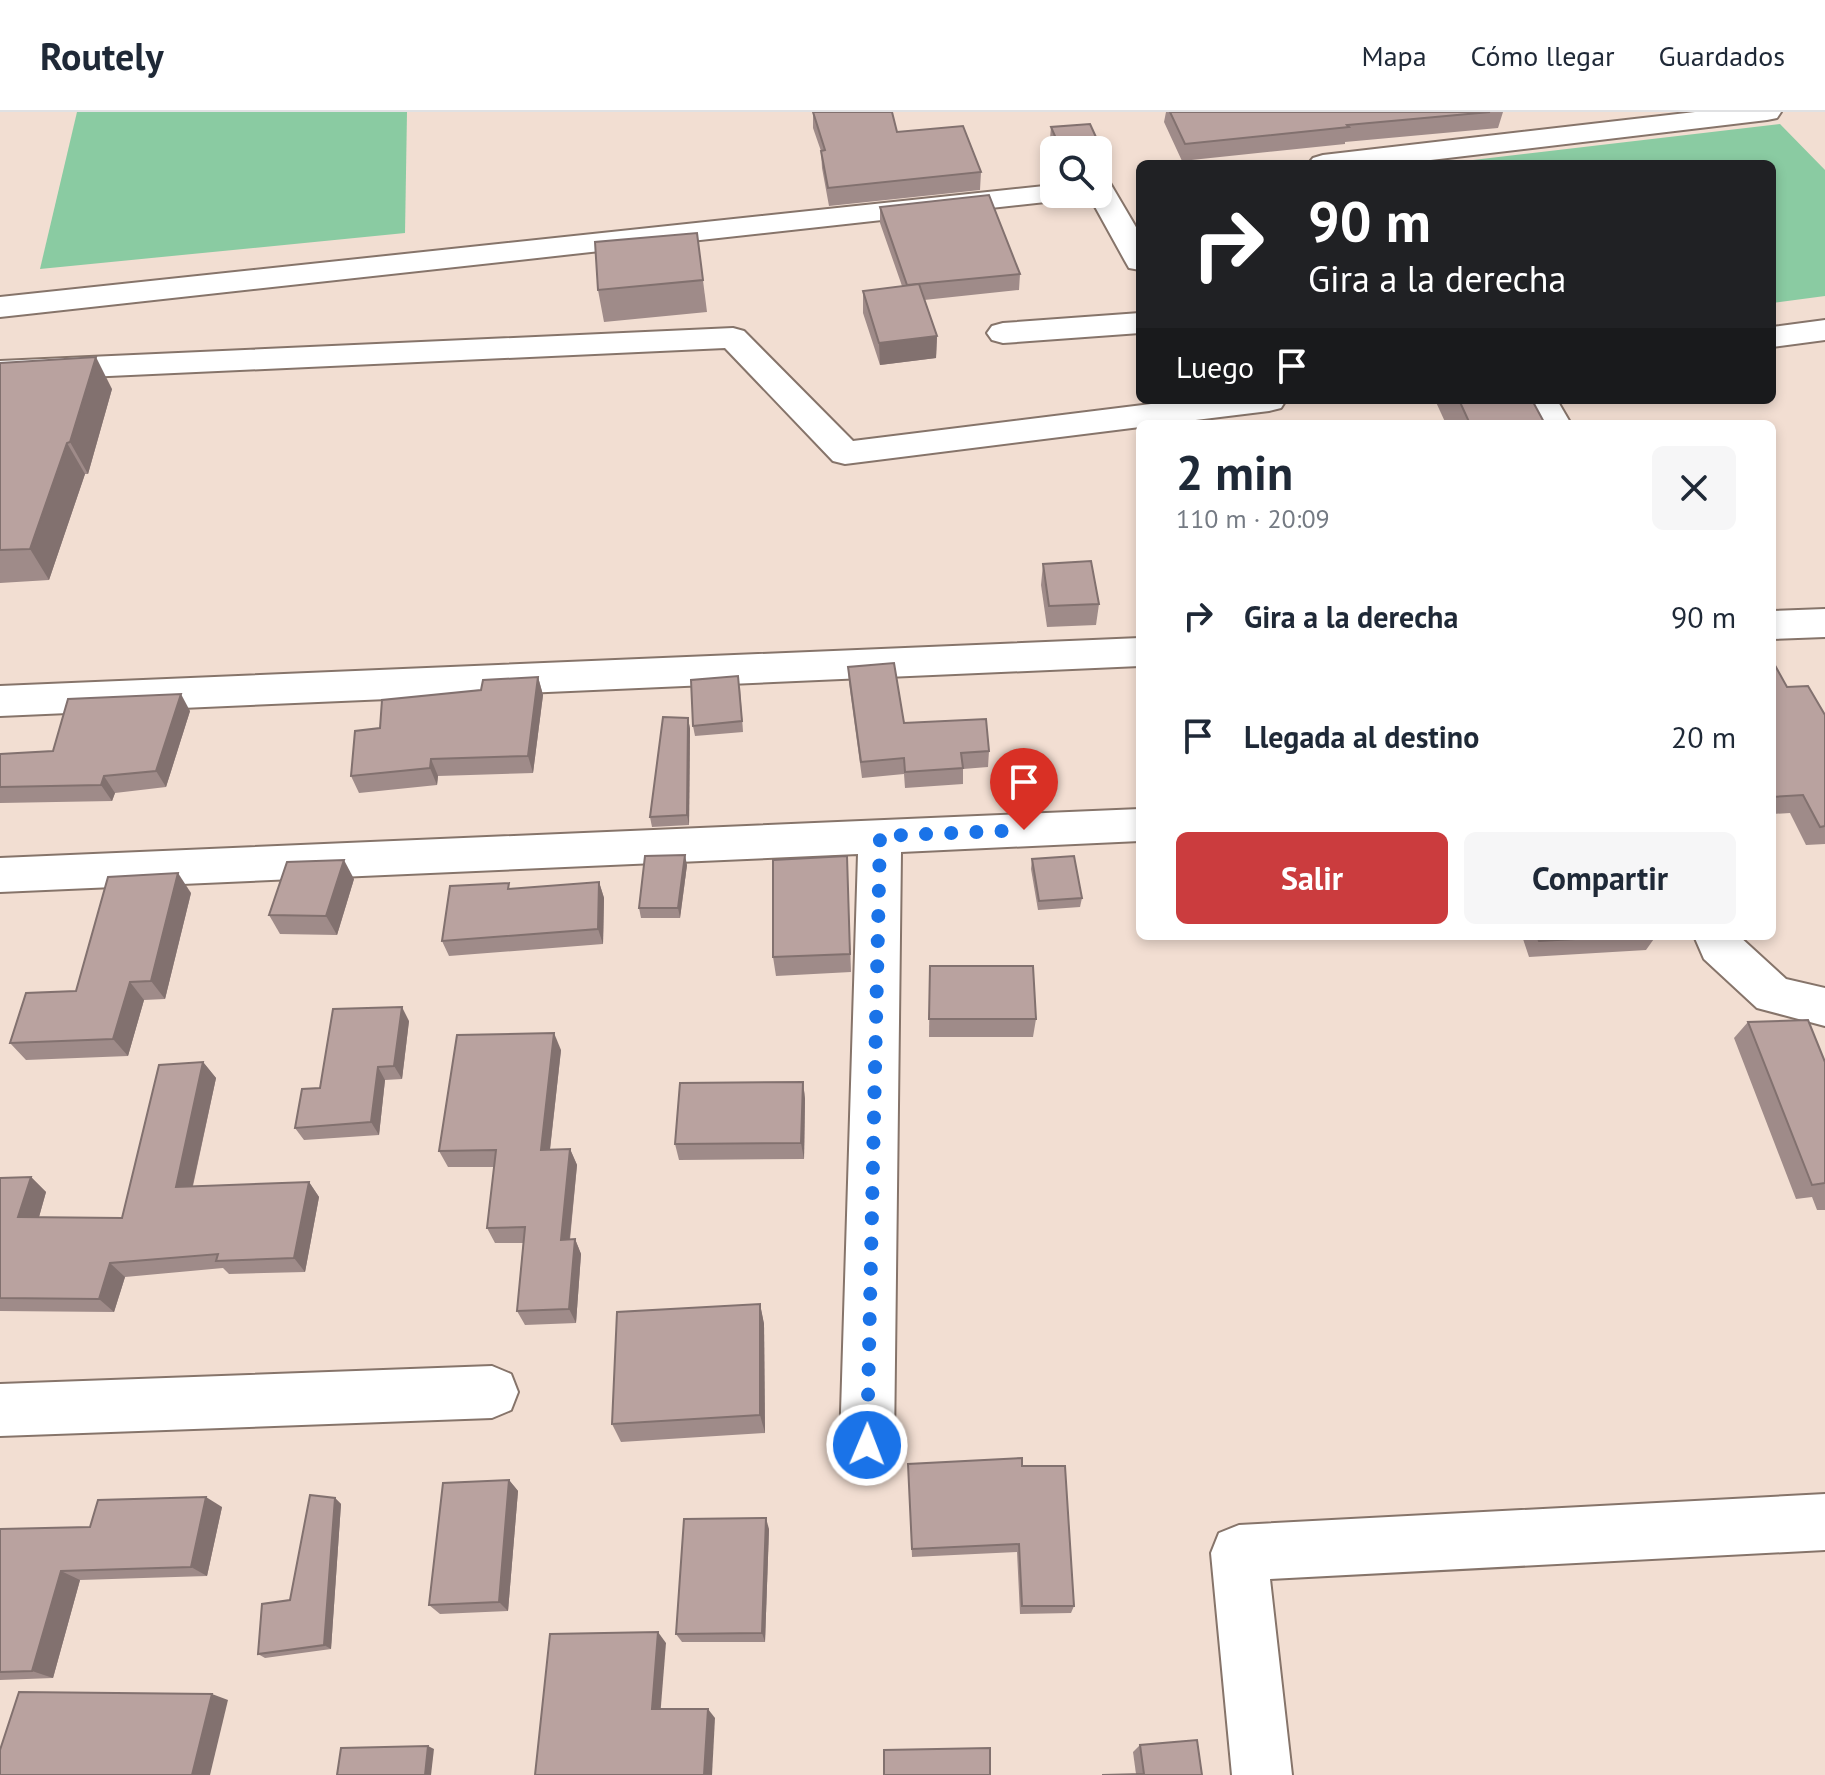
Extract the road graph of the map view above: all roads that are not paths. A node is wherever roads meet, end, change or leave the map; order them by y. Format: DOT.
graph roads {
  1 [pos="1767,112"];
  2 [pos="1357,160"];
  3 [pos="1040,196"];
  4 [pos="1112,197"];
  5 [pos="1136,252"];
  6 [pos="0,307"];
  7 [pos="1136,323"];
  8 [pos="1825,330"];
  9 [pos="1003,333"];
  10 [pos="1776,336"];
  11 [pos="0,371"];
  12 [pos="1237,404"];
  13 [pos="1825,623"];
  14 [pos="1776,625"];
  15 [pos="1136,652"];
  16 [pos="0,701"];
  17 [pos="1136,825"];
  18 [pos="880,836"];
  19 [pos="0,875"];
  20 [pos="1718,940"];
  21 [pos="1825,1007"];
  22 [pos="492,1392"];
  23 [pos="0,1410"];
  24 [pos="867,1445"];
  25 [pos="1825,1522"];
  26 [pos="1262,1775"];
  1 -- 2 [label="street"];
  3 -- 6 [label="street"];
  4 -- 5 [label="street"];
  7 -- 9 [label="street"];
  8 -- 10 [label="street"];
  11 -- 12 [label="street"];
  13 -- 14 [label="street"];
  15 -- 16 [label="street"];
  17 -- 18 [label="street"];
  18 -- 19 [label="street"];
  18 -- 24 [label="street"];
  20 -- 21 [label="street"];
  22 -- 23 [label="street"];
  25 -- 26 [label="street"];
}
